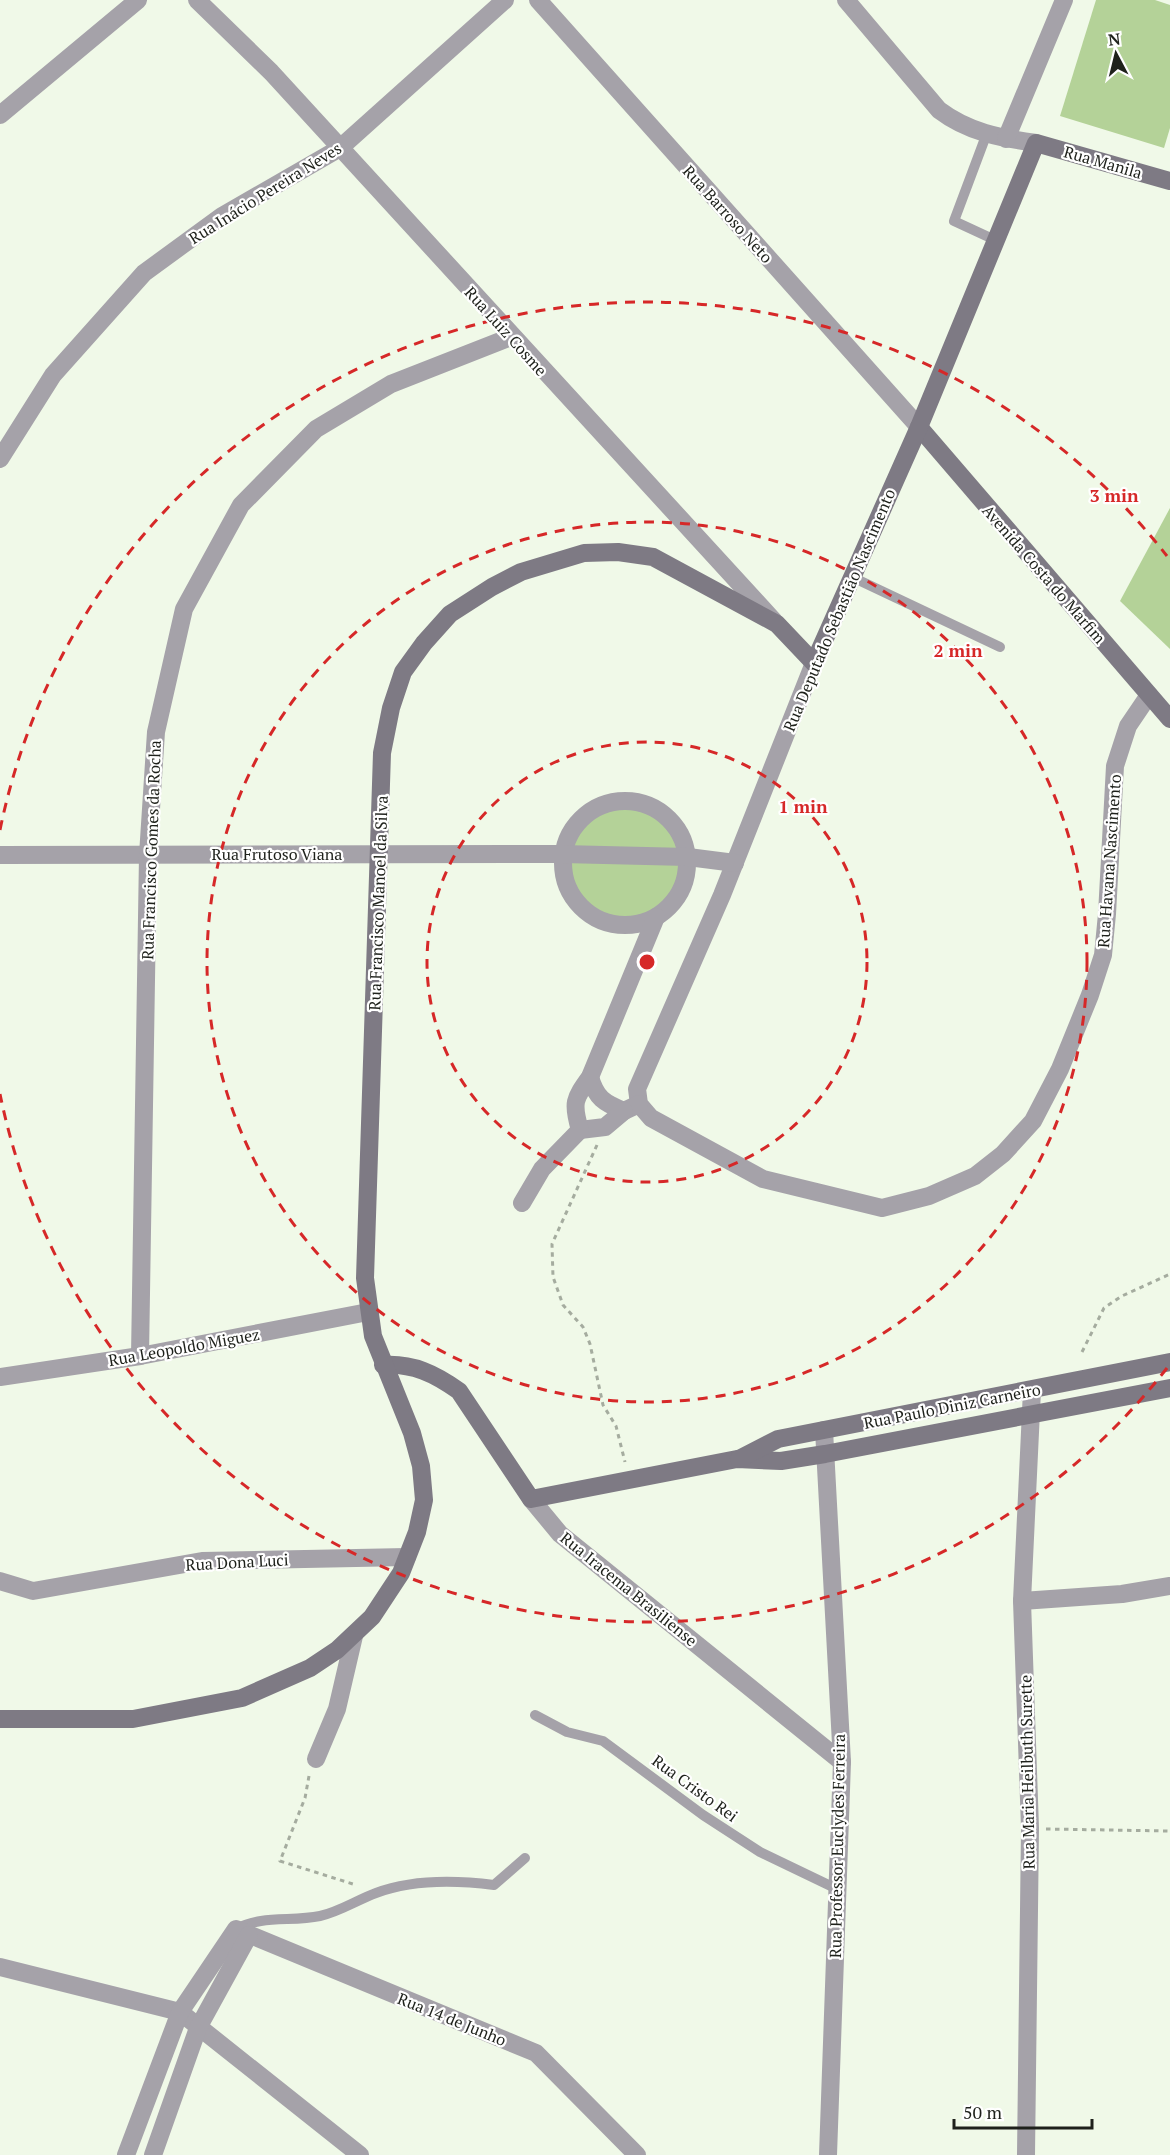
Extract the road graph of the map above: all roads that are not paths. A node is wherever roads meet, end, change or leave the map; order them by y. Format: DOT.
graph roads {
  1 [pos="138,0"];
  2 [pos="197,0"];
  3 [pos="504,0"];
  4 [pos="538,0"];
  5 [pos="846,0"];
  6 [pos="1064,0"];
  7 [pos="0,115"];
  8 [pos="987,133"];
  9 [pos="1006,139"];
  10 [pos="1036,143"];
  11 [pos="340,148"];
  12 [pos="1170,181"];
  13 [pos="994,240"];
  14 [pos="511,337"];
  15 [pos="919,427"];
  16 [pos="0,459"];
  17 [pos="852,577"];
  18 [pos="777,624"];
  19 [pos="1000,647"];
  20 [pos="814,663"];
  21 [pos="1149,695"];
  22 [pos="1170,719"];
  23 [pos="380,854"];
  24 [pos="562,854"];
  25 [pos="0,855"];
  26 [pos="148,855"];
  27 [pos="688,857"];
  28 [pos="735,863"];
  29 [pos="656,917"];
  30 [pos="590,1077"];
  31 [pos="632,1107"];
  32 [pos="580,1130"];
  33 [pos="522,1203"];
  34 [pos="368,1312"];
  35 [pos="140,1356"];
  36 [pos="1170,1362"];
  37 [pos="383,1365"];
  38 [pos="0,1377"];
  39 [pos="1170,1388"];
  40 [pos="1032,1390"];
  41 [pos="1030,1417"];
  42 [pos="824,1430"];
  43 [pos="825,1454"];
  44 [pos="737,1460"];
  45 [pos="531,1499"];
  46 [pos="407,1557"];
  47 [pos="0,1581"];
  48 [pos="1170,1586"];
  49 [pos="1022,1601"];
  50 [pos="354,1636"];
  51 [pos="535,1715"];
  52 [pos="0,1719"];
  53 [pos="316,1759"];
  54 [pos="842,1762"];
  55 [pos="525,1858"];
  56 [pos="837,1889"];
  57 [pos="242,1932"];
  58 [pos="0,1967"];
  59 [pos="180,2012"];
  60 [pos="198,2028"];
  61 [pos="126,2155"];
  62 [pos="153,2155"];
  63 [pos="360,2155"];
  64 [pos="637,2155"];
  65 [pos="828,2155"];
  66 [pos="1026,2155"];
  1 -- 7 [label="street"];
  2 -- 11 [label="street, Rua Luiz Cosme"];
  3 -- 11 [label="street, Rua Inácio Pereira Neves"];
  4 -- 15 [label="street, Rua Barroso Neto"];
  5 -- 8 [label="street"];
  6 -- 9 [label="street"];
  8 -- 9 [label="street"];
  8 -- 13 [label="lane"];
  9 -- 10 [label="street"];
  10 -- 12 [label="street, Rua Manila"];
  10 -- 13 [label="street, Rua Deputado Sebastião Nascimento"];
  11 -- 14 [label="street, Rua Luiz Cosme"];
  11 -- 16 [label="street, Rua Inácio Pereira Neves"];
  13 -- 15 [label="street, Rua Deputado Sebastião Nascimento"];
  14 -- 18 [label="street, Rua Luiz Cosme"];
  14 -- 26 [label="street, Rua Francisco Gomes da Rocha"];
  15 -- 17 [label="street, Rua Deputado Sebastião Nascimento"];
  15 -- 21 [label="street, Avenida Costa do Marfim"];
  17 -- 19 [label="lane"];
  17 -- 20 [label="street, Rua Deputado Sebastião Nascimento"];
  18 -- 20 [label="street, Rua Luiz Cosme"];
  18 -- 23 [label="street, Rua Francisco Manoel da Silva"];
  20 -- 28 [label="street, Rua Deputado Sebastião Nascimento"];
  21 -- 22 [label="street, Avenida Costa do Marfim"];
  21 -- 31 [label="street, Rua Havana Nascimento"];
  23 -- 24 [label="street, Rua Frutoso Viana"];
  23 -- 26 [label="street, Rua Frutoso Viana"];
  23 -- 34 [label="street, Rua Francisco Manoel da Silva"];
  24 -- 27 [label="street, Rua Frutoso Viana"];
  24 -- 27 [label="street"];
  24 -- 29 [label="street"];
  25 -- 26 [label="street, Rua Frutoso Viana"];
  26 -- 35 [label="street, Rua Francisco Gomes da Rocha"];
  27 -- 28 [label="street, Rua Frutoso Viana"];
  27 -- 29 [label="street"];
  28 -- 31 [label="street, Rua Deputado Sebastião Nascimento"];
  29 -- 30 [label="street"];
  30 -- 31 [label="street"];
  30 -- 32 [label="street"];
  31 -- 32 [label="street"];
  32 -- 33 [label="street"];
  34 -- 35 [label="street, Rua Leopoldo Miguez"];
  34 -- 37 [label="street, Rua Francisco Manoel da Silva"];
  35 -- 38 [label="street, Rua Leopoldo Miguez"];
  36 -- 40 [label="street, Rua Paulo Diniz Carneiro"];
  37 -- 45 [label="street, Rua Iracema Brasiliense"];
  37 -- 46 [label="street, Rua Francisco Manoel da Silva"];
  39 -- 41 [label="street, Rua Paulo Diniz Carneiro"];
  40 -- 41 [label="street, Rua Maria Heilbuth Surette"];
  40 -- 42 [label="street, Rua Paulo Diniz Carneiro"];
  41 -- 43 [label="street, Rua Paulo Diniz Carneiro"];
  41 -- 49 [label="street, Rua Maria Heilbuth Surette"];
  42 -- 43 [label="street, Rua Professor Euclydes Ferreira"];
  42 -- 44 [label="street, Rua Paulo Diniz Carneiro"];
  43 -- 44 [label="street, Rua Paulo Diniz Carneiro"];
  43 -- 54 [label="street, Rua Professor Euclydes Ferreira"];
  44 -- 45 [label="street, Rua Paulo Diniz Carneiro"];
  45 -- 54 [label="street, Rua Iracema Brasiliense"];
  46 -- 47 [label="street, Rua Dona Luci"];
  46 -- 50 [label="street, Rua Francisco Manoel da Silva"];
  48 -- 49 [label="street"];
  49 -- 66 [label="street, Rua Maria Heilbuth Surette"];
  50 -- 52 [label="street, Rua Francisco Manoel da Silva"];
  50 -- 53 [label="street"];
  51 -- 56 [label="lane, Rua Cristo Rei"];
  54 -- 56 [label="street, Rua Professor Euclydes Ferreira"];
  55 -- 57 [label="lane"];
  56 -- 65 [label="street, Rua Professor Euclydes Ferreira"];
  57 -- 59 [label="street"];
  57 -- 60 [label="street"];
  57 -- 64 [label="street, Rua 14 de Junho"];
  58 -- 59 [label="street"];
  59 -- 60 [label="street"];
  59 -- 61 [label="street"];
  60 -- 62 [label="street"];
  60 -- 63 [label="street"];
}
